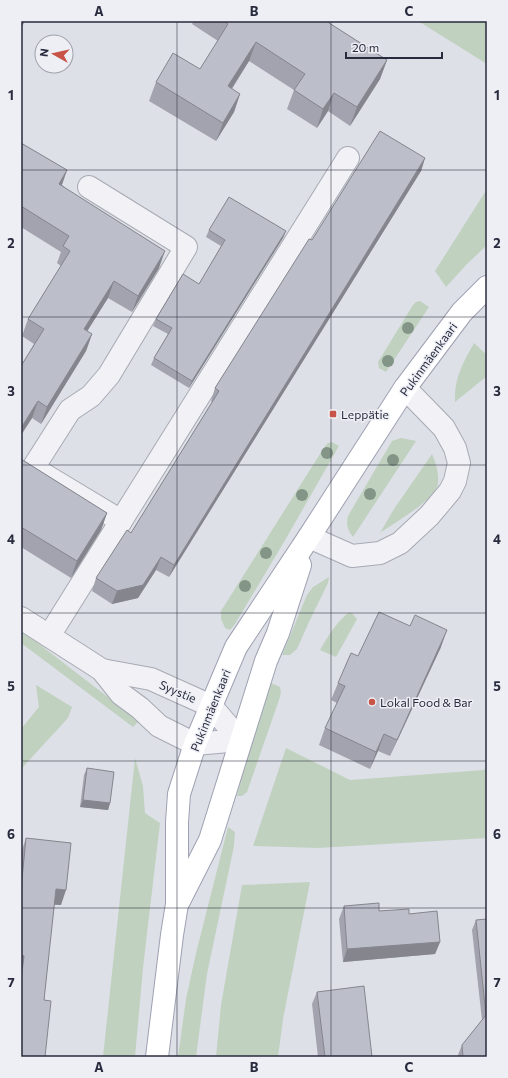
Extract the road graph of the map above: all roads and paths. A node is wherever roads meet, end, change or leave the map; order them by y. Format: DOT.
graph roads {
  1 [pos="348,158"];
  2 [pos="89,187"];
  3 [pos="487,287"];
  4 [pos="405,388"];
  5 [pos="121,521"];
  6 [pos="309,538"];
  7 [pos="21,618"];
  8 [pos="49,636"];
  9 [pos="102,670"];
  10 [pos="211,706"];
  11 [pos="240,740"];
  12 [pos="195,744"];
  13 [pos="177,904"];
  14 [pos="157,1057"];
  1 -- 5 [label="street"];
  2 -- 5 [label="street"];
  3 -- 4 [label="main road, Pukinmäenkaari"];
  4 -- 6 [label="main road, Pukinmäenkaari"];
  4 -- 6 [label="street"];
  5 -- 8 [label="street"];
  6 -- 10 [label="main road, Pukinmäenkaari"];
  6 -- 11 [label="main road, Pukinmäenkaari"];
  7 -- 8 [label="street, Syystie"];
  8 -- 9 [label="street, Syystie"];
  9 -- 10 [label="street, Syystie"];
  9 -- 12 [label="street, Syystie"];
  10 -- 11 [label="street, Syystie"];
  10 -- 12 [label="main road, Pukinmäenkaari"];
  11 -- 12 [label="street"];
  11 -- 13 [label="main road, Pukinmäenkaari"];
  12 -- 13 [label="main road, Pukinmäenkaari"];
  13 -- 14 [label="main road, Pukinmäenkaari"];
}
